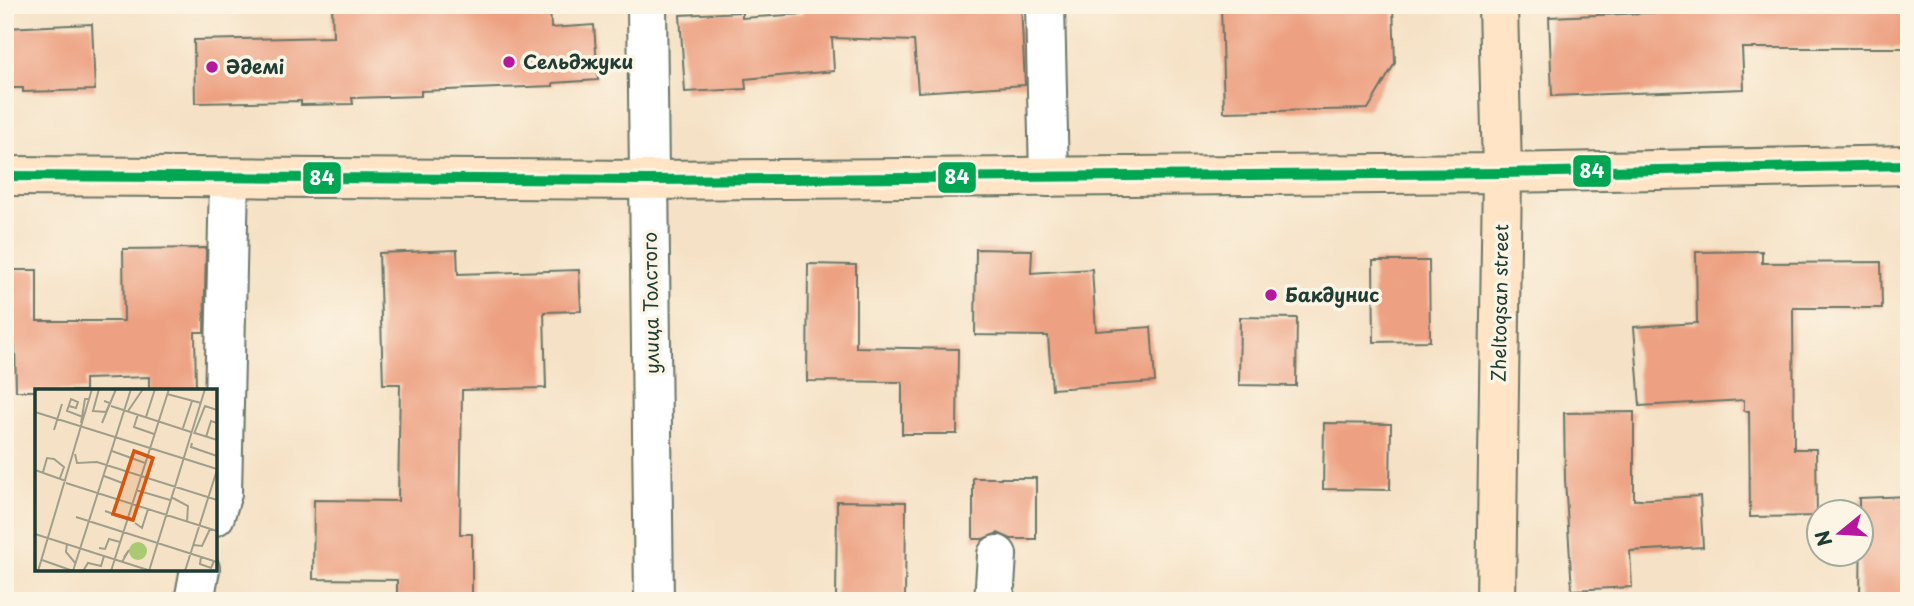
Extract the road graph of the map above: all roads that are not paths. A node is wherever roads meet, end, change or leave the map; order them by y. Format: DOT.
graph roads {
  1 [pos="647,5"];
  2 [pos="1045,5"];
  3 [pos="1498,5"];
  4 [pos="1909,165"];
  5 [pos="1503,173"];
  6 [pos="5,176"];
  7 [pos="1049,177"];
  8 [pos="229,178"];
  9 [pos="649,180"];
  10 [pos="217,509"];
  11 [pos="997,555"];
  12 [pos="200,571"];
  13 [pos="194,601"];
  14 [pos="654,601"];
  15 [pos="994,601"];
  16 [pos="1496,601"];
  1 -- 9 [label="street, улица Толстого"];
  2 -- 7 [label="street"];
  3 -- 5 [label="main road, Zheltoqsan street"];
  4 -- 5 [label="main road"];
  5 -- 7 [label="main road"];
  5 -- 16 [label="main road, Zheltoqsan street"];
  6 -- 8 [label="main road"];
  7 -- 9 [label="main road"];
  8 -- 9 [label="main road"];
  8 -- 10 [label="street"];
  9 -- 14 [label="street, улица Толстого"];
  11 -- 15 [label="street"];
  12 -- 13 [label="street"];
}
